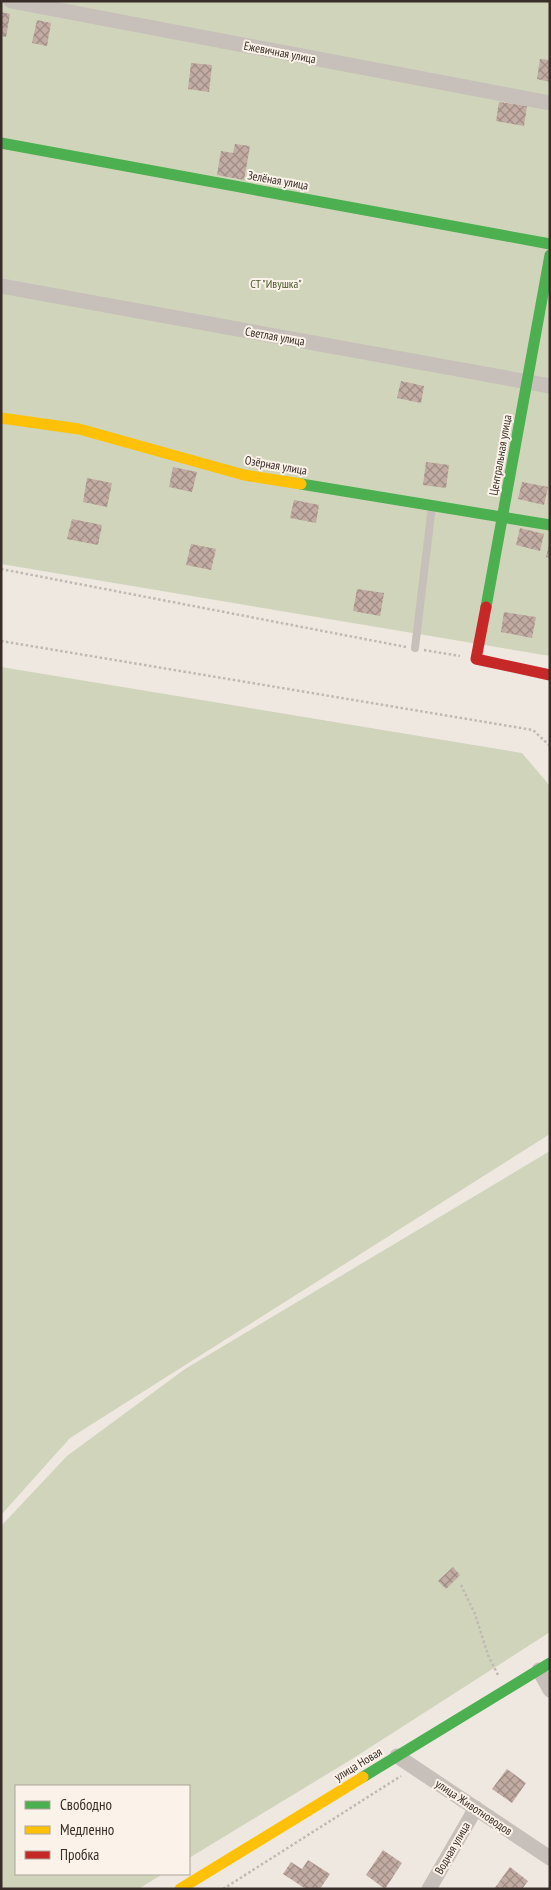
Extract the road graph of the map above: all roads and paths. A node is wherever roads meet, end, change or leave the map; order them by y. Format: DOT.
graph roads {
  1 [pos="11,1"];
  2 [pos="550,103"];
  3 [pos="1,143"];
  4 [pos="550,244"];
  5 [pos="550,255"];
  6 [pos="1,286"];
  7 [pos="527,382"];
  8 [pos="550,386"];
  9 [pos="1,418"];
  10 [pos="432,505"];
  11 [pos="503,518"];
  12 [pos="550,525"];
  13 [pos="1,569"];
  14 [pos="1,641"];
  15 [pos="415,648"];
  16 [pos="476,659"];
  17 [pos="550,675"];
  18 [pos="550,746"];
  19 [pos="460,1585"];
  20 [pos="544,1666"];
  21 [pos="506,1690"];
  22 [pos="550,1690"];
  23 [pos="397,1756"];
  24 [pos="415,1768"];
  25 [pos="476,1808"];
  26 [pos="550,1858"];
  27 [pos="180,1889"];
  28 [pos="223,1889"];
  29 [pos="429,1889"];
  1 -- 2 [label="street, Ежевичная улица"];
  3 -- 4 [label="street, Зелёная улица"];
  5 -- 7 [label="street, Центральная улица"];
  6 -- 7 [label="street, Светлая улица"];
  7 -- 8 [label="street, Светлая улица"];
  7 -- 11 [label="street, Центральная улица"];
  9 -- 10 [label="street, Озёрная улица"];
  10 -- 11 [label="street, Озёрная улица"];
  10 -- 15 [label="lane"];
  11 -- 12 [label="street, Озёрная улица"];
  11 -- 16 [label="street, Центральная улица"];
  13 -- 15 [label="path"];
  14 -- 18 [label="path"];
  15 -- 16 [label="path"];
  16 -- 17 [label="street"];
  19 -- 21 [label="path"];
  20 -- 21 [label="street, улица Новая"];
  20 -- 22 [label="street"];
  21 -- 23 [label="street, улица Новая"];
  23 -- 24 [label="street, улица Животноводов"];
  23 -- 27 [label="street, улица Новая"];
  24 -- 25 [label="street, улица Животноводов"];
  24 -- 28 [label="path"];
  25 -- 26 [label="street, улица Животноводов"];
  25 -- 29 [label="street, Водная улица"];
}
